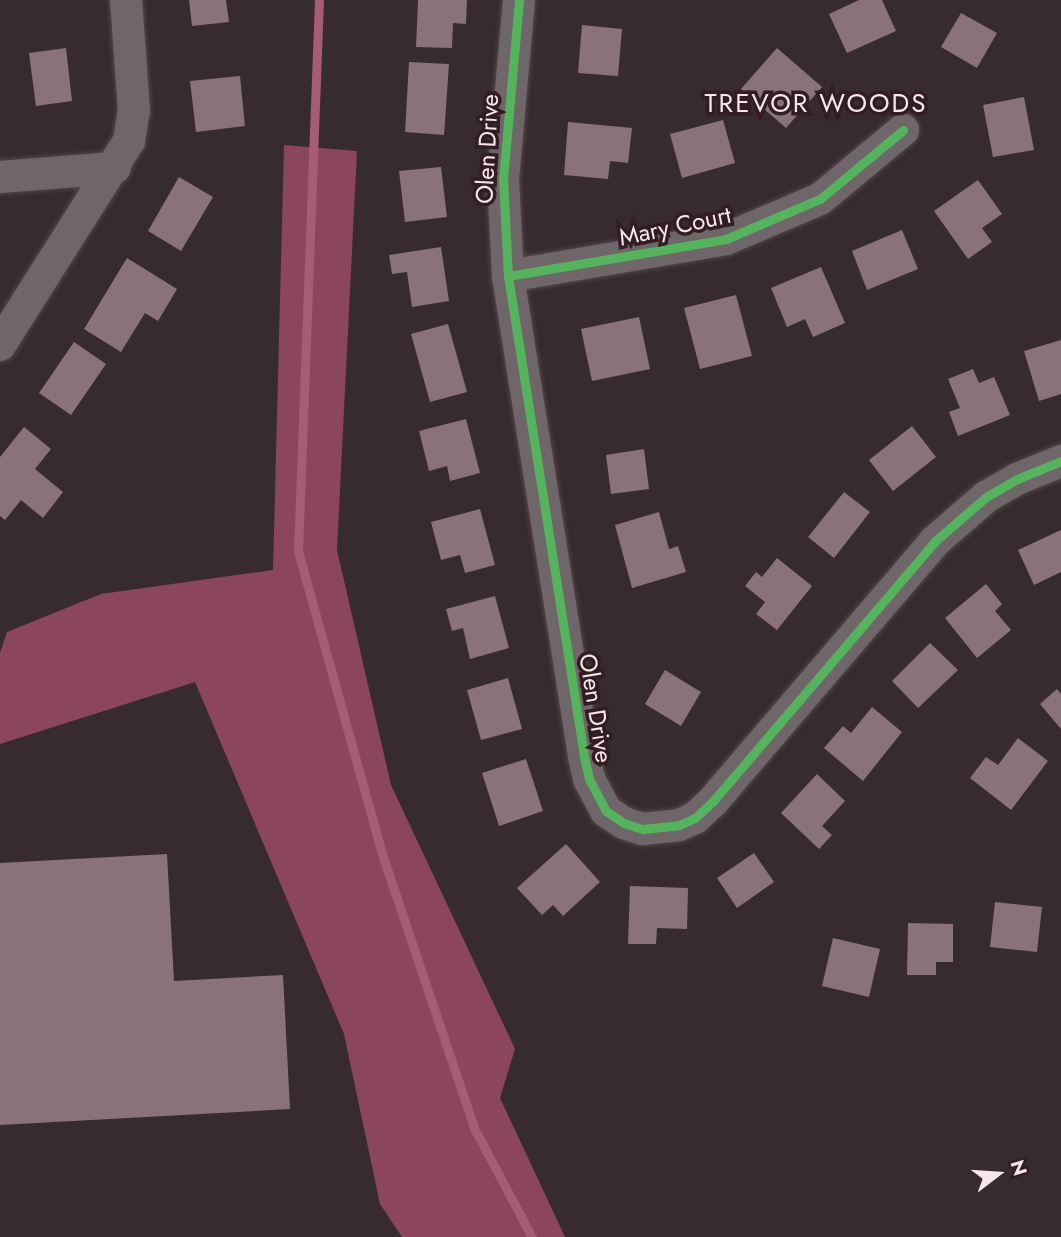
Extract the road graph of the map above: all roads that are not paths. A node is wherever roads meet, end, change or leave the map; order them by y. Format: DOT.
graph roads {
  1 [pos="126,0"];
  2 [pos="519,0"];
  3 [pos="903,130"];
  4 [pos="115,168"];
  5 [pos="0,177"];
  6 [pos="508,276"];
  7 [pos="0,345"];
  8 [pos="1061,461"];
  1 -- 4 [label="street"];
  2 -- 6 [label="street, Olen Drive"];
  3 -- 6 [label="street, Mary Court"];
  4 -- 5 [label="street"];
  4 -- 7 [label="street"];
  6 -- 8 [label="street, Olen Drive"];
}
